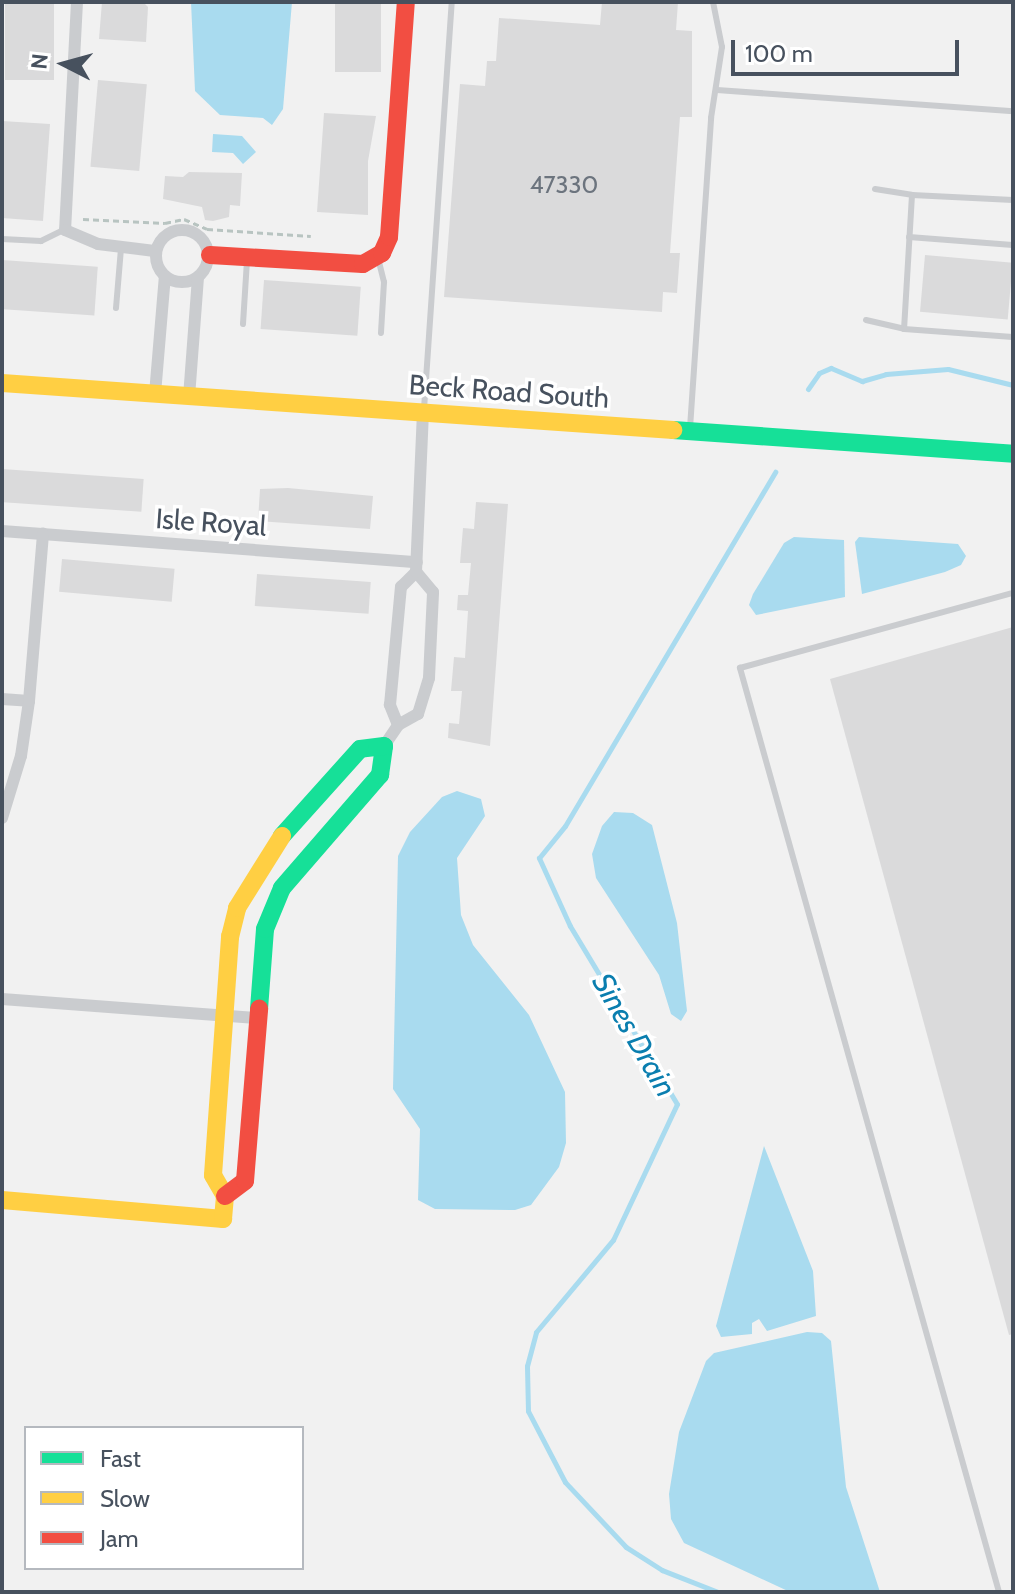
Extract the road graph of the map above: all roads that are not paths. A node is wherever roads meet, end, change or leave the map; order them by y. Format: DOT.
graph roads {
  1 [pos="77,2"];
  2 [pos="406,2"];
  3 [pos="452,2"];
  4 [pos="713,2"];
  5 [pos="717,90"];
  6 [pos="1013,111"];
  7 [pos="875,189"];
  8 [pos="912,195"];
  9 [pos="1013,200"];
  10 [pos="65,230"];
  11 [pos="909,237"];
  12 [pos="2,239"];
  13 [pos="1013,245"];
  14 [pos="121,246"];
  15 [pos="155,251"];
  16 [pos="210,255"];
  17 [pos="247,256"];
  18 [pos="378,257"];
  19 [pos="165,276"];
  20 [pos="198,278"];
  21 [pos="116,308"];
  22 [pos="866,320"];
  23 [pos="243,324"];
  24 [pos="904,329"];
  25 [pos="381,333"];
  26 [pos="1013,337"];
  27 [pos="2,383"];
  28 [pos="155,394"];
  29 [pos="189,397"];
  30 [pos="423,413"];
  31 [pos="689,432"];
  32 [pos="1013,454"];
  33 [pos="2,531"];
  34 [pos="43,534"];
  35 [pos="416,567"];
  36 [pos="1013,593"];
  37 [pos="2,699"];
  38 [pos="29,701"];
  39 [pos="398,725"];
  40 [pos="384,746"];
  41 [pos="2,818"];
  42 [pos="2,999"];
  43 [pos="224,1015"];
  44 [pos="256,1018"];
  45 [pos="225,1196"];
  46 [pos="2,1200"];
  47 [pos="999,1592"];
  1 -- 10 [label="street"];
  2 -- 18 [label="street"];
  3 -- 30 [label="lane"];
  4 -- 5 [label="lane"];
  5 -- 6 [label="lane"];
  5 -- 31 [label="lane"];
  7 -- 8 [label="lane"];
  8 -- 9 [label="lane"];
  8 -- 11 [label="lane"];
  10 -- 12 [label="lane"];
  10 -- 14 [label="street"];
  11 -- 13 [label="lane"];
  11 -- 24 [label="lane"];
  14 -- 15 [label="street"];
  14 -- 21 [label="lane"];
  15 -- 16 [label="street"];
  15 -- 19 [label="street"];
  16 -- 17 [label="street"];
  16 -- 20 [label="street"];
  17 -- 18 [label="street"];
  17 -- 23 [label="lane"];
  18 -- 25 [label="lane"];
  19 -- 20 [label="street"];
  19 -- 28 [label="street"];
  20 -- 29 [label="street"];
  22 -- 24 [label="lane"];
  24 -- 26 [label="lane"];
  27 -- 28 [label="street, Beck Road South"];
  28 -- 29 [label="street, Beck Road South"];
  29 -- 30 [label="street, Beck Road South"];
  30 -- 31 [label="street, Beck Road South"];
  30 -- 35 [label="street"];
  31 -- 32 [label="street, Beck Road South"];
  33 -- 34 [label="street, Isle Royal"];
  34 -- 35 [label="street, Isle Royal"];
  34 -- 38 [label="street"];
  35 -- 39 [label="street"];
  35 -- 39 [label="street"];
  36 -- 47 [label="lane"];
  37 -- 38 [label="street"];
  38 -- 41 [label="street"];
  39 -- 40 [label="street"];
  40 -- 43 [label="street"];
  40 -- 44 [label="street"];
  42 -- 43 [label="street"];
  43 -- 44 [label="street"];
  43 -- 45 [label="street"];
  44 -- 45 [label="street"];
  45 -- 46 [label="street"];
}
